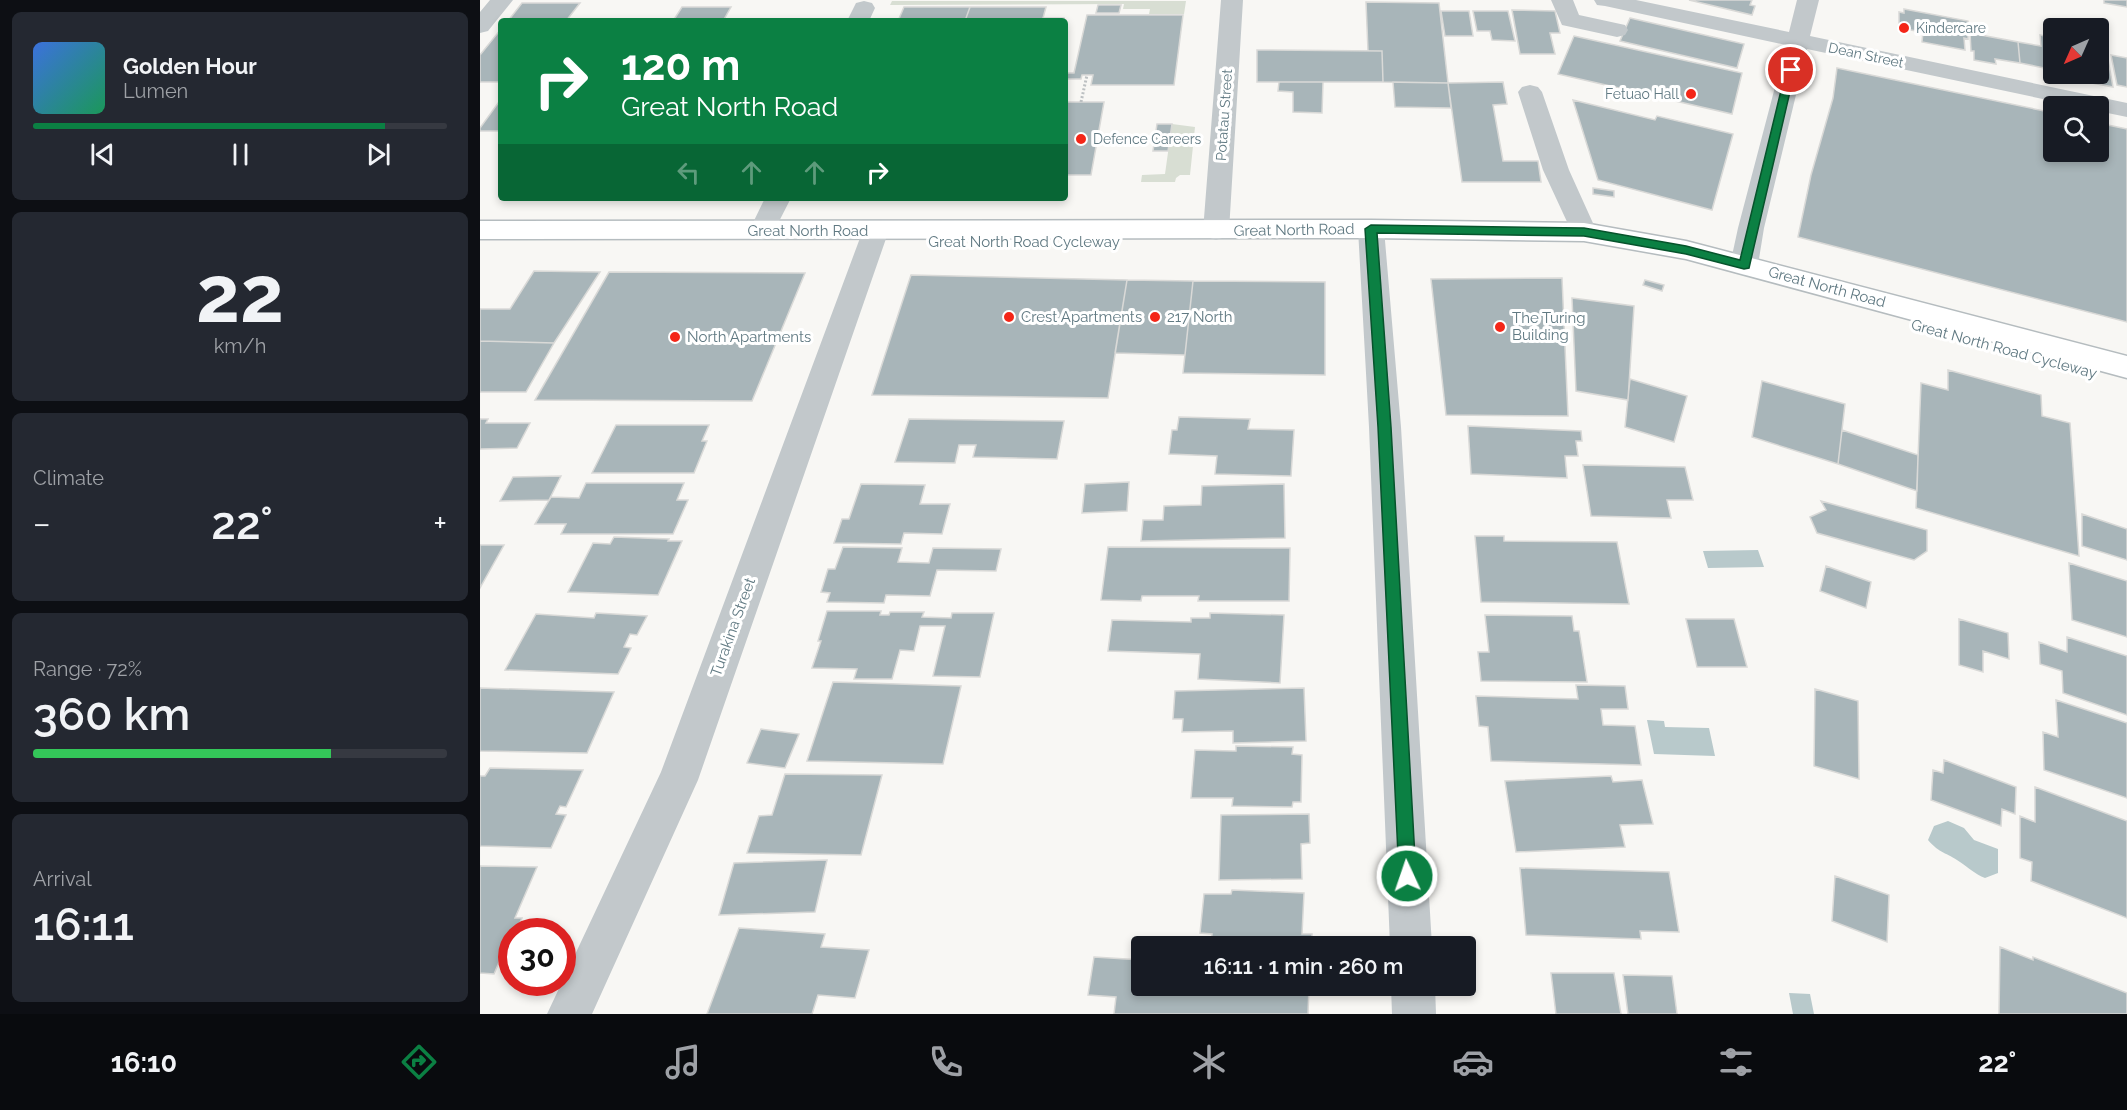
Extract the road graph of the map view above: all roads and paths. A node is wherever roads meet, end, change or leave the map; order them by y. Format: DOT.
graph roads {
  1 [pos="502,0"];
  2 [pos="1232,0"];
  3 [pos="1562,0"];
  4 [pos="1605,0"];
  5 [pos="1808,0"];
  6 [pos="480,26"];
  7 [pos="1617,30"];
  8 [pos="1798,41"];
  9 [pos="1087,75"];
  10 [pos="1530,92"];
  11 [pos="1081,102"];
  12 [pos="2127,110"];
  13 [pos="777,201"];
  14 [pos="1371,229"];
  15 [pos="480,230"];
  16 [pos="876,230"];
  17 [pos="762,231"];
  18 [pos="1216,231"];
  19 [pos="1584,232"];
  20 [pos="1744,265"];
  21 [pos="2127,367"];
  22 [pos="1410,936"];
  23 [pos="1413,996"];
  24 [pos="569,1014"];
  25 [pos="1414,1014"];
  1 -- 6 [label="street"];
  2 -- 18 [label="street, Potatau Street"];
  3 -- 7 [label="street"];
  4 -- 8 [label="street, Dean Street"];
  5 -- 8 [label="street"];
  8 -- 12 [label="street, Dean Street"];
  8 -- 20 [label="street"];
  9 -- 11 [label="path"];
  10 -- 19 [label="street"];
  13 -- 17 [label="street"];
  14 -- 18 [label="main road, Great North Road"];
  14 -- 19 [label="main road, Great North Road"];
  14 -- 22 [label="street"];
  15 -- 17 [label="main road, Great North Road"];
  16 -- 17 [label="main road, Great North Road"];
  16 -- 18 [label="main road, Great North Road"];
  16 -- 24 [label="street, Turakina Street"];
  19 -- 20 [label="main road, Great North Road"];
  20 -- 21 [label="main road, Great North Road"];
  23 -- 25 [label="street"];
}
